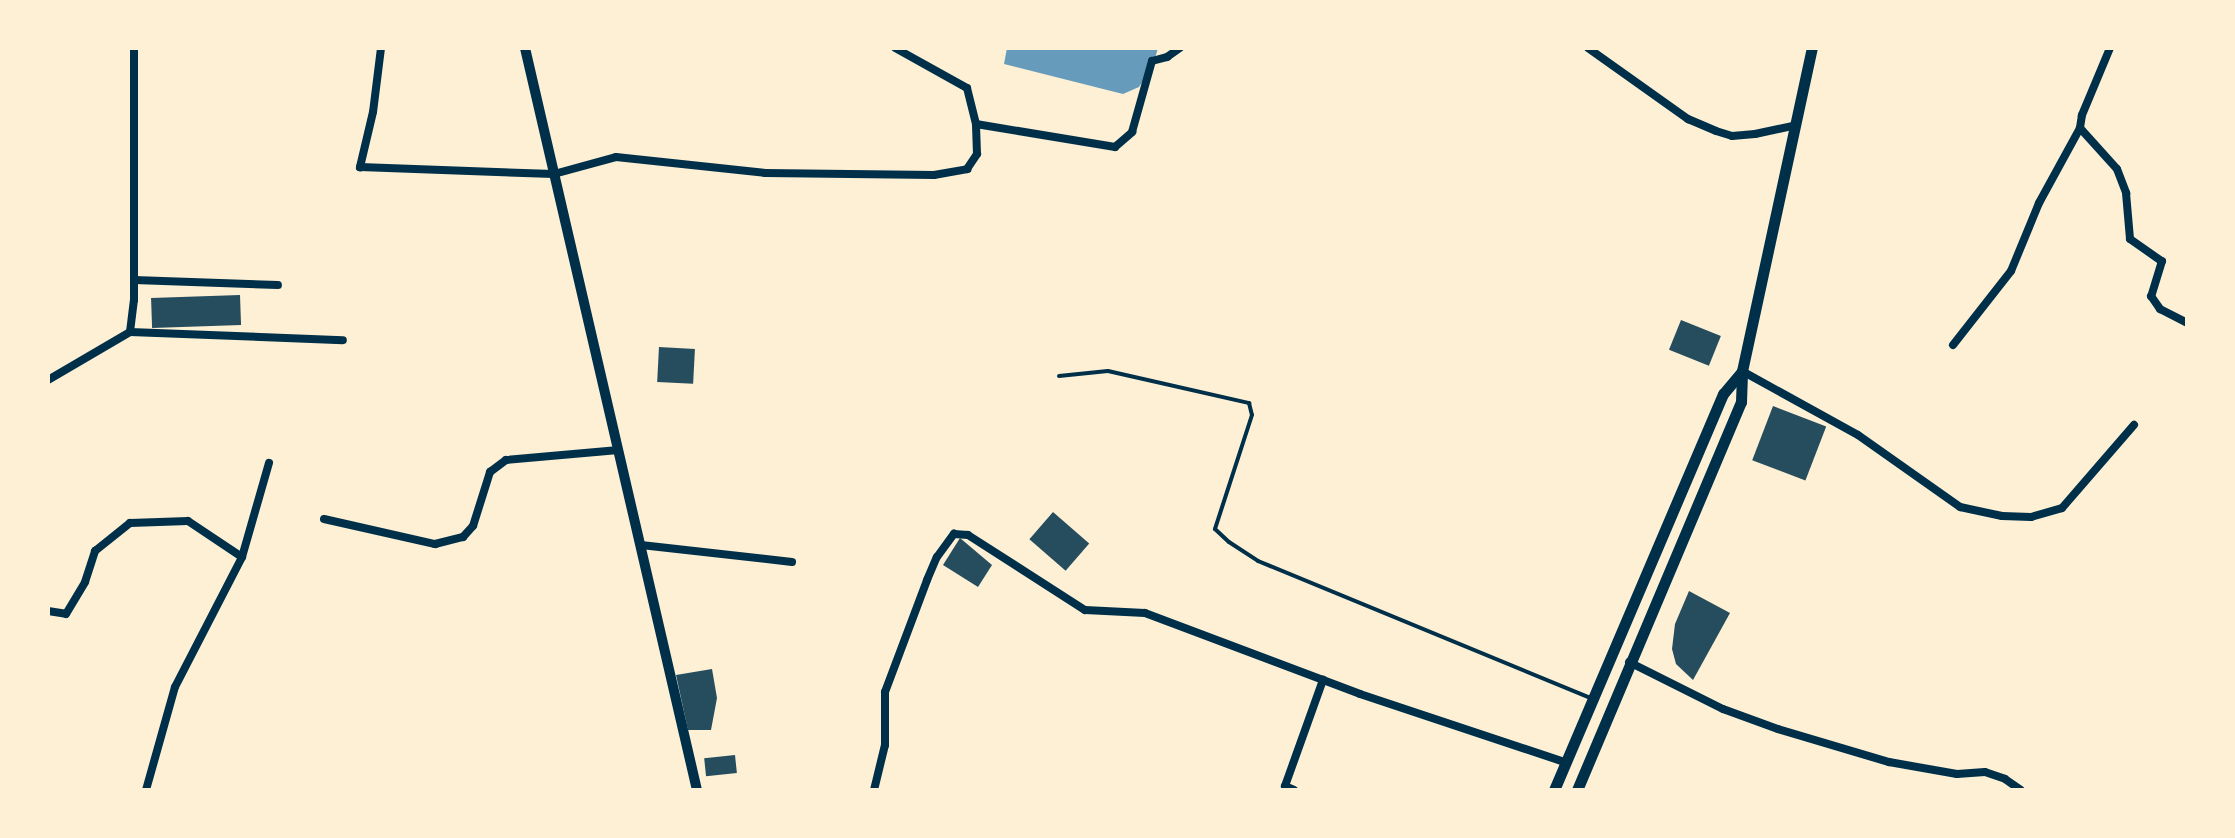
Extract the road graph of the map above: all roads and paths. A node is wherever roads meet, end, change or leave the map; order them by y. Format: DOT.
graph roads {
  1 [pos="134,48"];
  2 [pos="381,48"];
  3 [pos="525,48"];
  4 [pos="895,48"];
  5 [pos="1180,48"];
  6 [pos="1588,48"];
  7 [pos="1812,48"];
  8 [pos="2110,48"];
  9 [pos="976,124"];
  10 [pos="1794,126"];
  11 [pos="2080,128"];
  12 [pos="554,174"];
  13 [pos="134,280"];
  14 [pos="278,285"];
  15 [pos="2187,323"];
  16 [pos="130,332"];
  17 [pos="343,340"];
  18 [pos="1953,345"];
  19 [pos="1742,371"];
  20 [pos="1059,376"];
  21 [pos="48,380"];
  22 [pos="2134,425"];
  23 [pos="619,450"];
  24 [pos="269,463"];
  25 [pos="324,519"];
  26 [pos="641,545"];
  27 [pos="242,557"];
  28 [pos="792,562"];
  29 [pos="48,611"];
  30 [pos="1629,662"];
  31 [pos="1323,680"];
  32 [pos="1591,698"];
  33 [pos="1564,762"];
  34 [pos="146,790"];
  35 [pos="697,790"];
  36 [pos="874,790"];
  37 [pos="1294,790"];
  38 [pos="1554,790"];
  39 [pos="1577,790"];
  40 [pos="2021,790"];
  1 -- 13 [label="street"];
  2 -- 12 [label="street"];
  3 -- 12 [label="street"];
  4 -- 9 [label="street"];
  5 -- 9 [label="street"];
  6 -- 10 [label="street"];
  7 -- 10 [label="main road"];
  8 -- 11 [label="street"];
  9 -- 12 [label="street"];
  10 -- 19 [label="main road"];
  11 -- 15 [label="street"];
  11 -- 18 [label="street"];
  12 -- 23 [label="street"];
  13 -- 14 [label="street"];
  13 -- 16 [label="street"];
  16 -- 17 [label="street"];
  16 -- 21 [label="street"];
  19 -- 22 [label="street"];
  19 -- 30 [label="main road"];
  19 -- 32 [label="main road"];
  20 -- 32 [label="lane"];
  23 -- 25 [label="street"];
  23 -- 26 [label="street"];
  24 -- 27 [label="street"];
  26 -- 28 [label="street"];
  26 -- 35 [label="street"];
  27 -- 29 [label="street"];
  27 -- 34 [label="street"];
  30 -- 39 [label="main road"];
  30 -- 40 [label="street"];
  31 -- 33 [label="street"];
  31 -- 36 [label="street"];
  31 -- 37 [label="street"];
  32 -- 33 [label="main road"];
  33 -- 38 [label="main road"];
}
